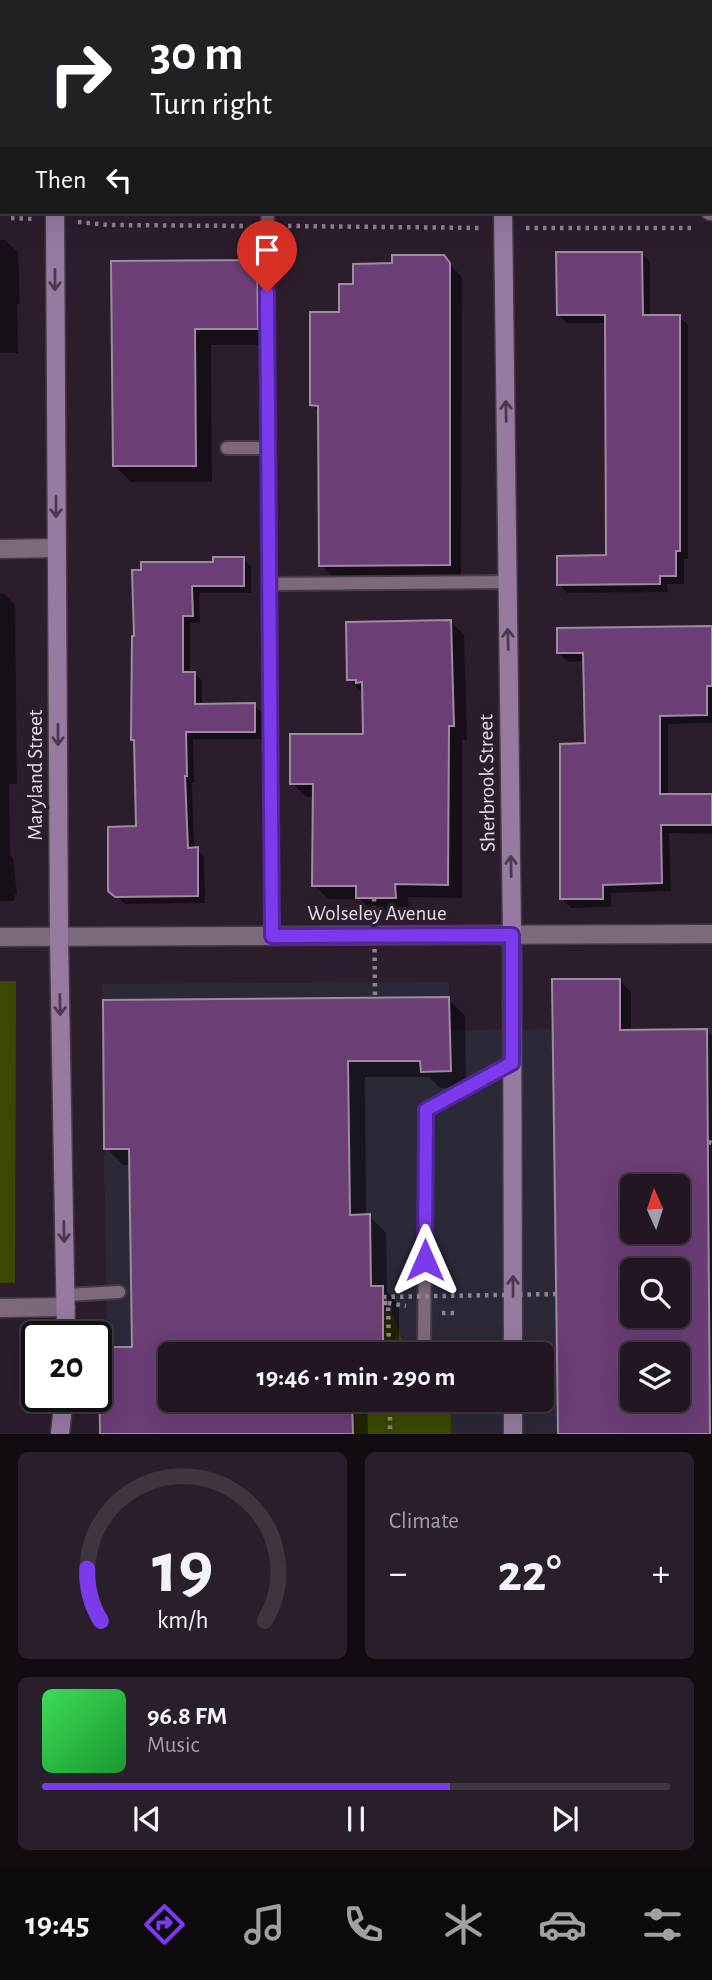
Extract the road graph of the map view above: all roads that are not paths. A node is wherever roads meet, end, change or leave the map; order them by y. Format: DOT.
graph roads {
  1 [pos="55,214"];
  2 [pos="268,214"];
  3 [pos="503,214"];
  4 [pos="227,448"];
  5 [pos="268,448"];
  6 [pos="56,548"];
  7 [pos="0,549"];
  8 [pos="507,582"];
  9 [pos="269,584"];
  10 [pos="712,933"];
  11 [pos="512,935"];
  12 [pos="272,936"];
  13 [pos="0,937"];
  14 [pos="59,937"];
  15 [pos="512,1063"];
  16 [pos="119,1292"];
  17 [pos="66,1301"];
  18 [pos="0,1308"];
  19 [pos="65,1321"];
  20 [pos="425,1342"];
  21 [pos="513,1342"];
  22 [pos="63,1412"];
  23 [pos="513,1412"];
  24 [pos="61,1434"];
  25 [pos="513,1434"];
  1 -- 6 [label="main road, Maryland Street, one-way"];
  2 -- 5 [label="lane"];
  8 -- 3 [label="main road, Sherbrook Street, one-way"];
  4 -- 5 [label="lane"];
  5 -- 9 [label="lane"];
  6 -- 7 [label="street"];
  6 -- 14 [label="main road, Maryland Street, one-way"];
  8 -- 9 [label="lane"];
  11 -- 8 [label="main road, Sherbrook Street, one-way"];
  9 -- 12 [label="lane"];
  10 -- 11 [label="street, Wolseley Avenue"];
  11 -- 12 [label="street, Wolseley Avenue"];
  11 -- 15 [label="main road, Sherbrook Street"];
  12 -- 14 [label="street, Wolseley Avenue"];
  13 -- 14 [label="street, Wolseley Avenue"];
  14 -- 17 [label="main road, Maryland Street, one-way"];
  15 -- 20 [label="lane"];
  21 -- 15 [label="main road, Sherbrook Street, one-way"];
  16 -- 17 [label="lane"];
  17 -- 18 [label="street"];
  17 -- 19 [label="main road, Maryland Street"];
  22 -- 24 [label="main road"];
  23 -- 25 [label="main road"];
}
